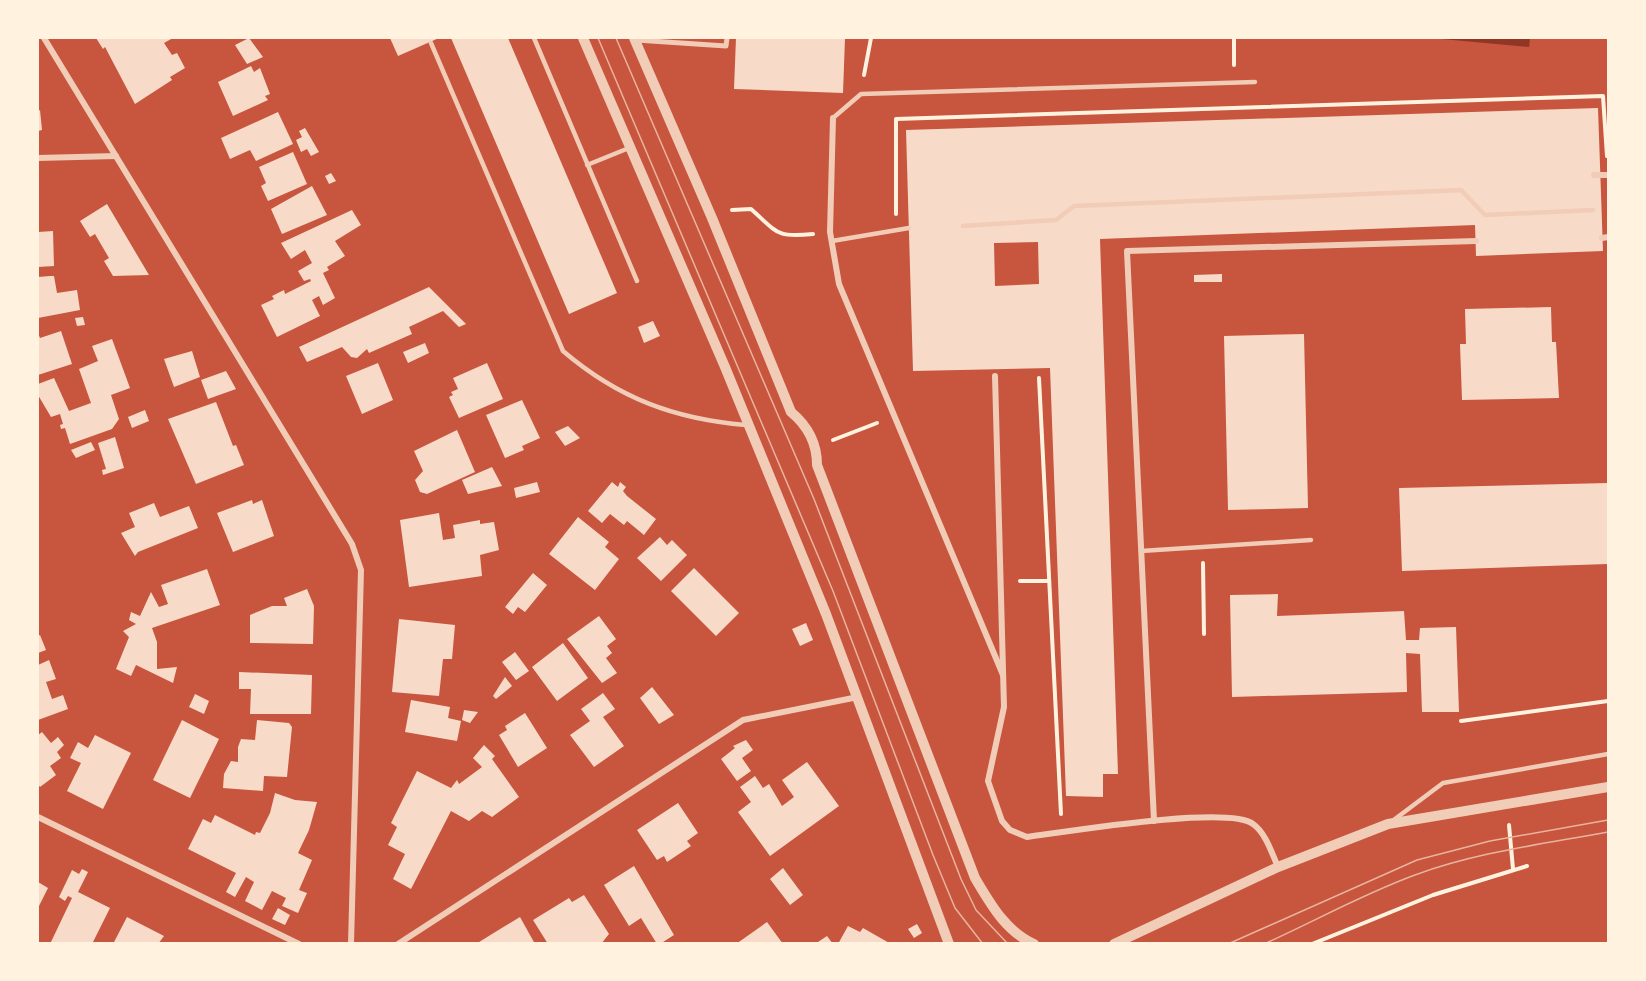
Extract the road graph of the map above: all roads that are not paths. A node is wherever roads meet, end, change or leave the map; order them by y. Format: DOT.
graph roads {
  1 [pos="44,38"];
  2 [pos="534,38"];
  3 [pos="583,38"];
  4 [pos="727,38"];
  5 [pos="634,39"];
  6 [pos="431,43"];
  7 [pos="1255,82"];
  8 [pos="833,118"];
  9 [pos="630,147"];
  10 [pos="116,156"];
  11 [pos="38,158"];
  12 [pos="587,165"];
  13 [pos="1594,175"];
  14 [pos="1608,175"];
  15 [pos="1593,210"];
  16 [pos="963,226"];
  17 [pos="909,228"];
  18 [pos="832,241"];
  19 [pos="1476,241"];
  20 [pos="637,280"];
  21 [pos="995,376"];
  22 [pos="748,425"];
  23 [pos="1311,540"];
  24 [pos="1141,550"];
  25 [pos="1004,678"];
  26 [pos="858,698"];
  27 [pos="1608,754"];
  28 [pos="1608,787"];
  29 [pos="38,817"];
  30 [pos="1154,821"];
  31 [pos="1389,824"];
  32 [pos="1278,867"];
  33 [pos="299,944"];
  34 [pos="351,944"];
  35 [pos="398,944"];
  36 [pos="949,944"];
  37 [pos="1034,944"];
  38 [pos="1114,944"];
  1 -- 10 [label="street"];
  2 -- 12 [label="lane"];
  3 -- 9 [label="street"];
  4 -- 5 [label="street"];
  5 -- 37 [label="street"];
  6 -- 22 [label="lane"];
  7 -- 8 [label="lane"];
  8 -- 18 [label="street"];
  9 -- 12 [label="lane"];
  9 -- 22 [label="street"];
  10 -- 11 [label="street"];
  10 -- 34 [label="street"];
  12 -- 20 [label="lane"];
  13 -- 14 [label="street"];
  15 -- 16 [label="lane"];
  17 -- 18 [label="lane"];
  18 -- 25 [label="street"];
  19 -- 24 [label="street"];
  21 -- 25 [label="street"];
  22 -- 26 [label="street"];
  23 -- 24 [label="lane"];
  24 -- 30 [label="street"];
  25 -- 30 [label="street"];
  26 -- 35 [label="street"];
  26 -- 36 [label="street"];
  27 -- 31 [label="lane"];
  28 -- 31 [label="street"];
  29 -- 33 [label="street"];
  30 -- 32 [label="street"];
  31 -- 32 [label="street"];
  32 -- 38 [label="street"];
}
